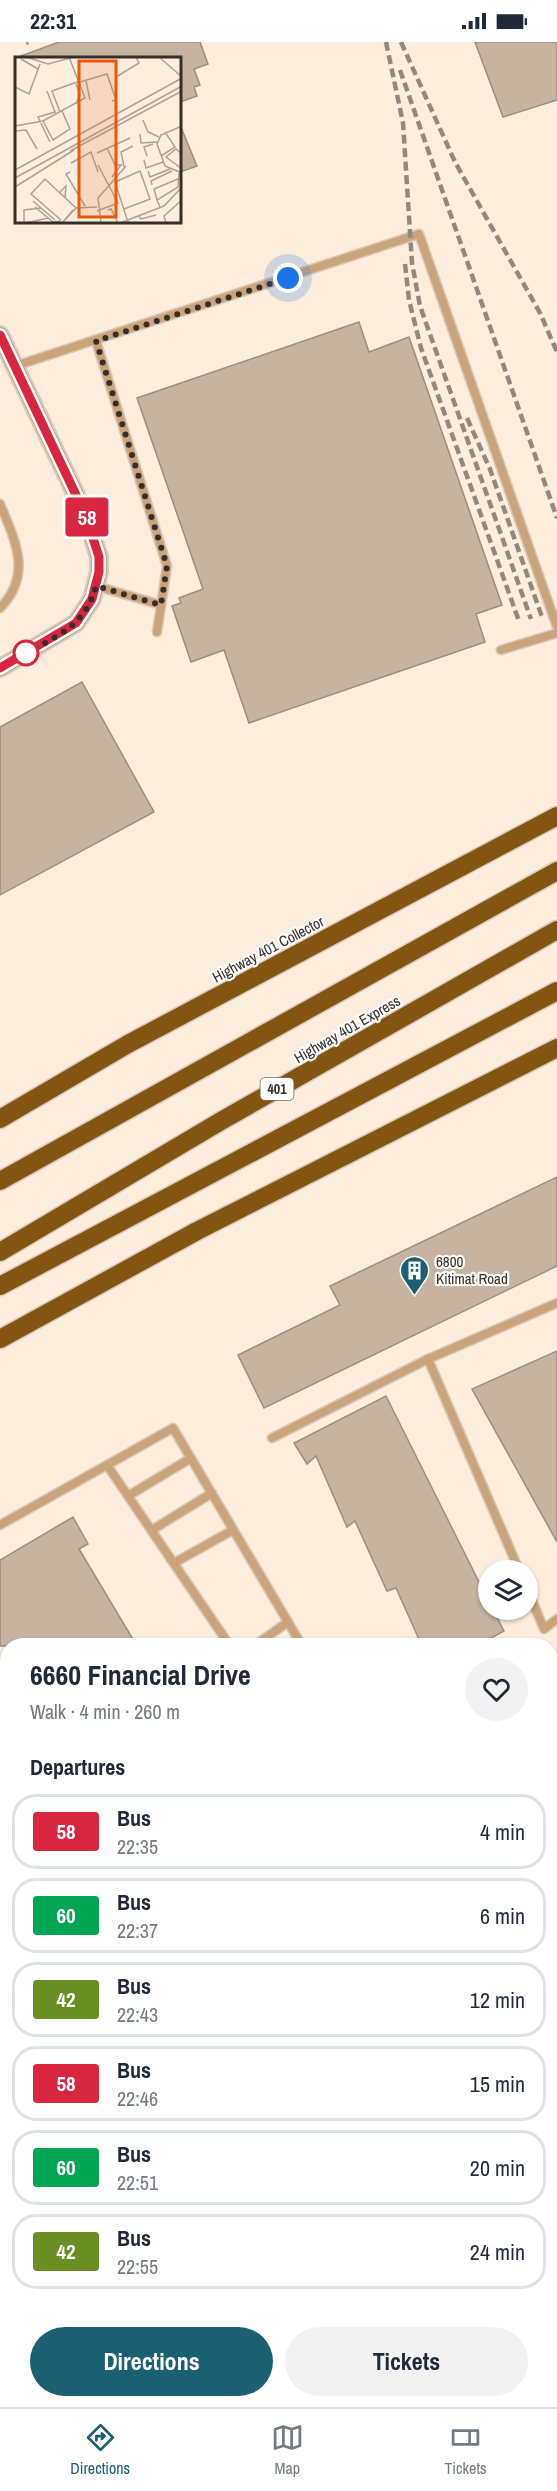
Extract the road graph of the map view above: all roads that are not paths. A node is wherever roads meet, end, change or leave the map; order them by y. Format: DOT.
graph roads {
  1 [pos="0,335"];
  2 [pos="96,341"];
  3 [pos="4,351"];
  4 [pos="15,366"];
  5 [pos="0,504"];
  6 [pos="96,586"];
  7 [pos="161,605"];
  8 [pos="0,608"];
  9 [pos="557,627"];
  10 [pos="157,632"];
  11 [pos="557,633"];
  12 [pos="501,650"];
  13 [pos="0,668"];
  14 [pos="557,816"];
  15 [pos="557,871"];
  16 [pos="557,930"];
  17 [pos="557,991"];
  18 [pos="557,1047"];
  19 [pos="0,1119"];
  20 [pos="0,1181"];
  21 [pos="197,1231"];
  22 [pos="0,1252"];
  23 [pos="0,1286"];
  24 [pos="557,1303"];
  25 [pos="0,1339"];
  26 [pos="0,1349"];
  27 [pos="428,1359"];
  28 [pos="272,1438"];
  29 [pos="191,1458"];
  30 [pos="107,1465"];
  31 [pos="212,1493"];
  32 [pos="128,1496"];
  33 [pos="0,1525"];
  34 [pos="152,1530"];
  35 [pos="233,1530"];
  36 [pos="515,1560"];
  37 [pos="174,1563"];
  38 [pos="538,1615"];
  39 [pos="557,1619"];
  40 [pos="288,1622"];
  41 [pos="225,1638"];
  42 [pos="265,1638"];
  43 [pos="297,1638"];
  1 -- 3 [label="street"];
  2 -- 4 [label="lane"];
  2 -- 7 [label="lane"];
  2 -- 9 [label="lane"];
  3 -- 4 [label="street"];
  4 -- 6 [label="street"];
  5 -- 8 [label="lane"];
  6 -- 7 [label="lane"];
  6 -- 13 [label="street"];
  7 -- 10 [label="lane"];
  11 -- 12 [label="lane"];
  14 -- 19 [label="highway, Highway 401 Collector"];
  15 -- 20 [label="highway"];
  16 -- 22 [label="highway, Highway 401 Express / 401"];
  17 -- 23 [label="highway"];
  18 -- 21 [label="highway"];
  21 -- 25 [label="highway"];
  21 -- 26 [label="highway"];
  24 -- 27 [label="lane"];
  27 -- 28 [label="lane"];
  27 -- 36 [label="lane"];
  29 -- 30 [label="lane"];
  29 -- 31 [label="lane"];
  29 -- 32 [label="lane"];
  30 -- 32 [label="lane"];
  30 -- 33 [label="lane"];
  31 -- 34 [label="lane"];
  31 -- 35 [label="lane"];
  32 -- 34 [label="lane"];
  34 -- 37 [label="lane"];
  35 -- 37 [label="lane"];
  35 -- 40 [label="lane"];
  37 -- 41 [label="lane"];
  38 -- 39 [label="lane"];
  40 -- 42 [label="lane"];
  40 -- 43 [label="lane"];
}
